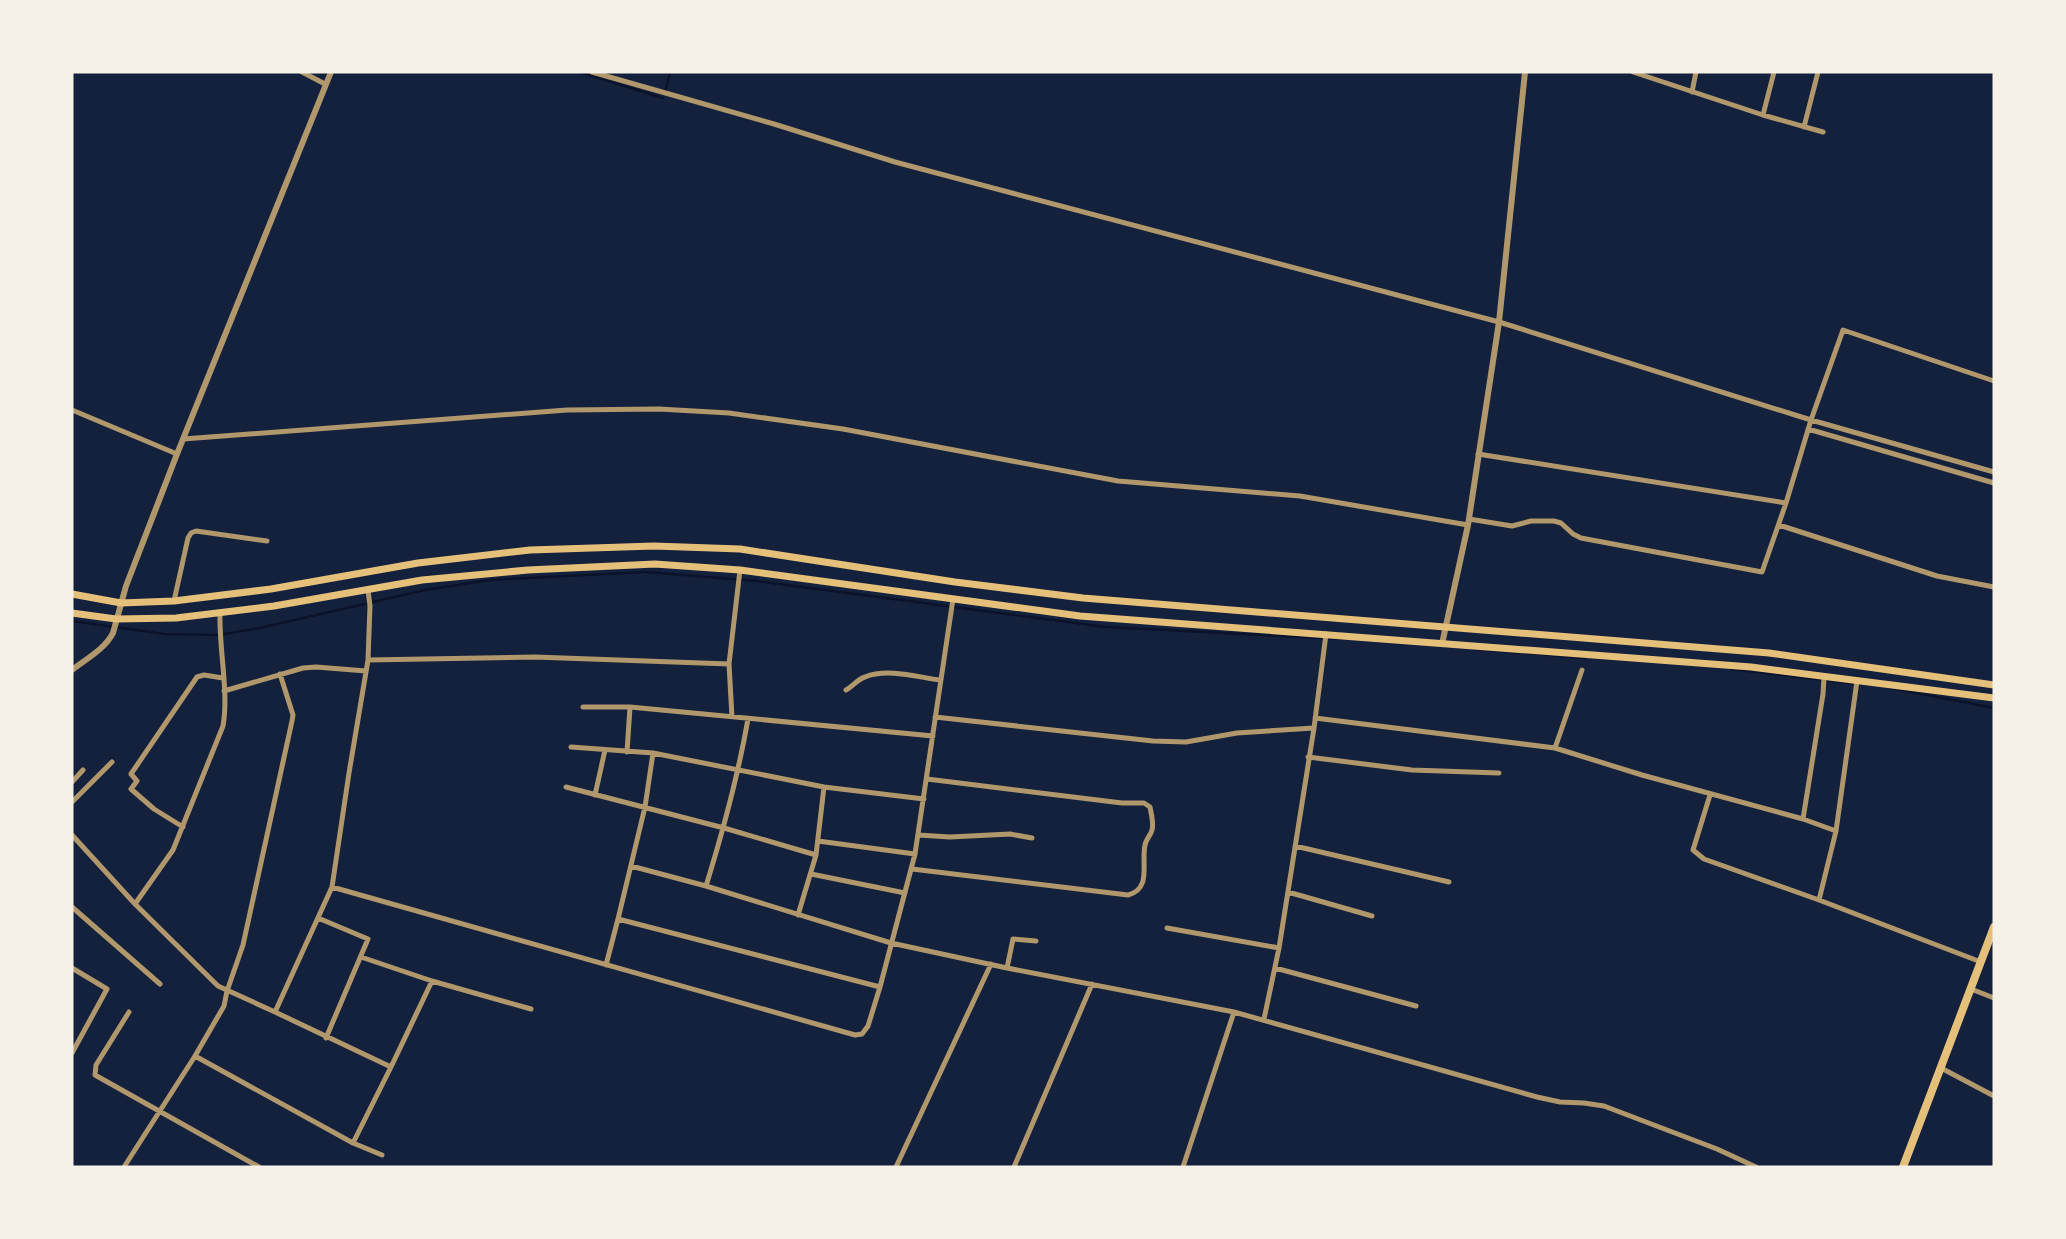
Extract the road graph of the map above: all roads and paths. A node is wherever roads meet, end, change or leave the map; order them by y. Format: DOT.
graph roads {
  1 [pos="302,72"];
  2 [pos="331,72"];
  3 [pos="592,72"];
  4 [pos="1525,72"];
  5 [pos="1633,72"];
  6 [pos="1696,72"];
  7 [pos="1773,72"];
  8 [pos="1818,72"];
  9 [pos="1642,74"];
  10 [pos="326,85"];
  11 [pos="1692,92"];
  12 [pos="1763,115"];
  13 [pos="1804,127"];
  14 [pos="1823,132"];
  15 [pos="1499,327"];
  16 [pos="1994,381"];
  17 [pos="72,410"];
  18 [pos="1809,425"];
  19 [pos="183,439"];
  20 [pos="1894,450"];
  21 [pos="177,454"];
  22 [pos="1478,454"];
  23 [pos="1994,472"];
  24 [pos="1980,474"];
  25 [pos="1994,483"];
  26 [pos="1786,503"];
  27 [pos="1468,522"];
  28 [pos="1779,525"];
  29 [pos="267,541"];
  30 [pos="418,563"];
  31 [pos="739,575"];
  32 [pos="422,580"];
  33 [pos="1994,587"];
  34 [pos="72,594"];
  35 [pos="369,594"];
  36 [pos="174,601"];
  37 [pos="121,603"];
  38 [pos="952,604"];
  39 [pos="72,613"];
  40 [pos="220,614"];
  41 [pos="115,624"];
  42 [pos="1445,626"];
  43 [pos="1326,634"];
  44 [pos="1441,644"];
  45 [pos="1753,652"];
  46 [pos="1778,654"];
  47 [pos="368,660"];
  48 [pos="729,664"];
  49 [pos="1751,667"];
  50 [pos="72,670"];
  51 [pos="1582,670"];
  52 [pos="1777,670"];
  53 [pos="366,671"];
  54 [pos="280,674"];
  55 [pos="1824,677"];
  56 [pos="223,678"];
  57 [pos="940,680"];
  58 [pos="1857,681"];
  59 [pos="1994,685"];
  60 [pos="846,690"];
  61 [pos="224,691"];
  62 [pos="1994,698"];
  63 [pos="583,707"];
  64 [pos="630,708"];
  65 [pos="733,717"];
  66 [pos="935,717"];
  67 [pos="1315,718"];
  68 [pos="748,719"];
  69 [pos="1314,728"];
  70 [pos="933,736"];
  71 [pos="571,747"];
  72 [pos="1555,748"];
  73 [pos="604,750"];
  74 [pos="627,752"];
  75 [pos="653,753"];
  76 [pos="1308,757"];
  77 [pos="112,762"];
  78 [pos="83,770"];
  79 [pos="738,771"];
  80 [pos="1499,773"];
  81 [pos="927,779"];
  82 [pos="72,782"];
  83 [pos="566,787"];
  84 [pos="824,788"];
  85 [pos="595,795"];
  86 [pos="1710,795"];
  87 [pos="924,799"];
  88 [pos="72,802"];
  89 [pos="645,807"];
  90 [pos="1803,819"];
  91 [pos="183,827"];
  92 [pos="724,828"];
  93 [pos="1836,831"];
  94 [pos="72,835"];
  95 [pos="918,835"];
  96 [pos="1032,838"];
  97 [pos="818,841"];
  98 [pos="1294,846"];
  99 [pos="915,854"];
  100 [pos="816,855"];
  101 [pos="631,866"];
  102 [pos="912,869"];
  103 [pos="811,874"];
  104 [pos="1449,883"];
  105 [pos="706,886"];
  106 [pos="332,887"];
  107 [pos="1288,892"];
  108 [pos="905,893"];
  109 [pos="1819,900"];
  110 [pos="135,904"];
  111 [pos="72,907"];
  112 [pos="798,915"];
  113 [pos="1373,916"];
  114 [pos="318,918"];
  115 [pos="618,919"];
  116 [pos="1994,927"];
  117 [pos="1167,928"];
  118 [pos="1036,941"];
  119 [pos="891,943"];
  120 [pos="1279,948"];
  121 [pos="360,957"];
  122 [pos="1981,962"];
  123 [pos="991,964"];
  124 [pos="606,965"];
  125 [pos="72,968"];
  126 [pos="1007,968"];
  127 [pos="1275,968"];
  128 [pos="432,981"];
  129 [pos="160,984"];
  130 [pos="1092,984"];
  131 [pos="880,987"];
  132 [pos="1971,989"];
  133 [pos="227,991"];
  134 [pos="1994,998"];
  135 [pos="1416,1006"];
  136 [pos="531,1009"];
  137 [pos="129,1012"];
  138 [pos="275,1012"];
  139 [pos="1234,1012"];
  140 [pos="1264,1019"];
  141 [pos="326,1038"];
  142 [pos="72,1053"];
  143 [pos="195,1056"];
  144 [pos="391,1068"];
  145 [pos="1941,1068"];
  146 [pos="1994,1096"];
  147 [pos="159,1110"];
  148 [pos="353,1143"];
  149 [pos="382,1155"];
  150 [pos="124,1167"];
  151 [pos="259,1167"];
  152 [pos="896,1167"];
  153 [pos="1014,1167"];
  154 [pos="1183,1167"];
  155 [pos="1756,1167"];
  156 [pos="1903,1167"];
  1 -- 10 [label="street"];
  2 -- 10 [label="street"];
  3 -- 15 [label="street"];
  4 -- 15 [label="street"];
  5 -- 9 [label="street"];
  6 -- 11 [label="street"];
  7 -- 12 [label="street"];
  8 -- 13 [label="street"];
  9 -- 11 [label="street"];
  10 -- 19 [label="street"];
  11 -- 12 [label="street"];
  12 -- 13 [label="street"];
  13 -- 14 [label="street"];
  15 -- 18 [label="street"];
  15 -- 22 [label="street"];
  16 -- 18 [label="street"];
  17 -- 21 [label="street"];
  18 -- 20 [label="street"];
  18 -- 20 [label="street"];
  18 -- 26 [label="street"];
  19 -- 21 [label="street"];
  19 -- 27 [label="street"];
  20 -- 24 [label="street"];
  20 -- 24 [label="street"];
  21 -- 37 [label="street"];
  22 -- 26 [label="street"];
  22 -- 27 [label="street"];
  23 -- 24 [label="street"];
  24 -- 25 [label="street"];
  26 -- 28 [label="street"];
  27 -- 28 [label="street"];
  27 -- 42 [label="street"];
  28 -- 33 [label="street"];
  29 -- 36 [label="street"];
  30 -- 32 [label="main road"];
  30 -- 36 [label="main road"];
  30 -- 42 [label="main road"];
  31 -- 32 [label="main road"];
  31 -- 38 [label="main road"];
  31 -- 48 [label="street"];
  32 -- 35 [label="main road"];
  34 -- 37 [label="main road"];
  35 -- 40 [label="main road"];
  35 -- 47 [label="street"];
  36 -- 37 [label="main road"];
  37 -- 41 [label="street"];
  38 -- 43 [label="main road"];
  38 -- 57 [label="street"];
  39 -- 41 [label="main road"];
  40 -- 41 [label="main road"];
  40 -- 56 [label="street"];
  41 -- 50 [label="street"];
  42 -- 44 [label="street"];
  42 -- 45 [label="main road"];
  43 -- 44 [label="main road"];
  43 -- 67 [label="street"];
  44 -- 49 [label="main road"];
  45 -- 46 [label="main road"];
  45 -- 49 [label="main road"];
  46 -- 52 [label="main road"];
  46 -- 59 [label="main road"];
  47 -- 48 [label="street"];
  47 -- 53 [label="street"];
  48 -- 65 [label="street"];
  49 -- 52 [label="main road"];
  51 -- 72 [label="street"];
  52 -- 55 [label="main road"];
  53 -- 54 [label="street"];
  53 -- 106 [label="street"];
  54 -- 61 [label="street"];
  54 -- 133 [label="street"];
  55 -- 58 [label="main road"];
  55 -- 90 [label="street"];
  56 -- 61 [label="street"];
  56 -- 91 [label="street"];
  57 -- 60 [label="street"];
  57 -- 66 [label="street"];
  58 -- 62 [label="main road"];
  58 -- 93 [label="street"];
  61 -- 91 [label="street"];
  63 -- 64 [label="street"];
  64 -- 65 [label="street"];
  64 -- 74 [label="street"];
  65 -- 68 [label="street"];
  66 -- 69 [label="street"];
  66 -- 70 [label="street"];
  67 -- 69 [label="street"];
  67 -- 72 [label="street"];
  68 -- 70 [label="street"];
  68 -- 79 [label="street"];
  69 -- 76 [label="street"];
  70 -- 81 [label="street"];
  71 -- 73 [label="street"];
  72 -- 86 [label="street"];
  73 -- 74 [label="street"];
  73 -- 85 [label="street"];
  74 -- 75 [label="street"];
  75 -- 79 [label="street"];
  75 -- 89 [label="street"];
  76 -- 80 [label="street"];
  76 -- 98 [label="street"];
  77 -- 88 [label="street"];
  78 -- 82 [label="street"];
  79 -- 84 [label="street"];
  79 -- 92 [label="street"];
  81 -- 87 [label="street"];
  81 -- 102 [label="street"];
  83 -- 85 [label="street"];
  84 -- 87 [label="street"];
  84 -- 97 [label="street"];
  85 -- 89 [label="street"];
  86 -- 90 [label="street"];
  86 -- 109 [label="street"];
  87 -- 95 [label="street"];
  89 -- 92 [label="street"];
  89 -- 101 [label="street"];
  90 -- 93 [label="street"];
  91 -- 110 [label="street"];
  92 -- 100 [label="street"];
  92 -- 105 [label="street"];
  93 -- 109 [label="street"];
  94 -- 110 [label="street"];
  95 -- 96 [label="street"];
  95 -- 99 [label="street"];
  97 -- 99 [label="street"];
  97 -- 100 [label="street"];
  98 -- 104 [label="street"];
  98 -- 107 [label="street"];
  99 -- 102 [label="street"];
  100 -- 103 [label="street"];
  101 -- 105 [label="street"];
  101 -- 115 [label="street"];
  102 -- 108 [label="street"];
  103 -- 108 [label="street"];
  103 -- 112 [label="street"];
  105 -- 112 [label="street"];
  106 -- 114 [label="street"];
  106 -- 124 [label="street"];
  107 -- 113 [label="street"];
  107 -- 120 [label="street"];
  108 -- 119 [label="street"];
  109 -- 122 [label="street"];
  110 -- 133 [label="street"];
  111 -- 129 [label="street"];
  112 -- 119 [label="street"];
  114 -- 121 [label="street"];
  114 -- 138 [label="street"];
  115 -- 124 [label="street"];
  115 -- 131 [label="street"];
  116 -- 122 [label="highway"];
  117 -- 120 [label="street"];
  118 -- 126 [label="street"];
  119 -- 123 [label="street"];
  119 -- 131 [label="street"];
  120 -- 127 [label="street"];
  121 -- 128 [label="street"];
  121 -- 141 [label="street"];
  122 -- 132 [label="highway"];
  123 -- 126 [label="street"];
  123 -- 152 [label="street"];
  124 -- 131 [label="street"];
  125 -- 142 [label="street"];
  126 -- 130 [label="street"];
  127 -- 135 [label="street"];
  127 -- 140 [label="street"];
  128 -- 136 [label="street"];
  128 -- 144 [label="street"];
  130 -- 139 [label="street"];
  130 -- 153 [label="street"];
  132 -- 134 [label="street"];
  132 -- 145 [label="highway"];
  133 -- 138 [label="street"];
  133 -- 143 [label="street"];
  137 -- 147 [label="street"];
  138 -- 141 [label="street"];
  139 -- 140 [label="street"];
  139 -- 154 [label="street"];
  140 -- 155 [label="street"];
  141 -- 144 [label="street"];
  143 -- 147 [label="street"];
  143 -- 148 [label="street"];
  144 -- 148 [label="street"];
  145 -- 146 [label="street"];
  145 -- 156 [label="highway"];
  147 -- 150 [label="street"];
  147 -- 151 [label="street"];
  148 -- 149 [label="street"];
}
